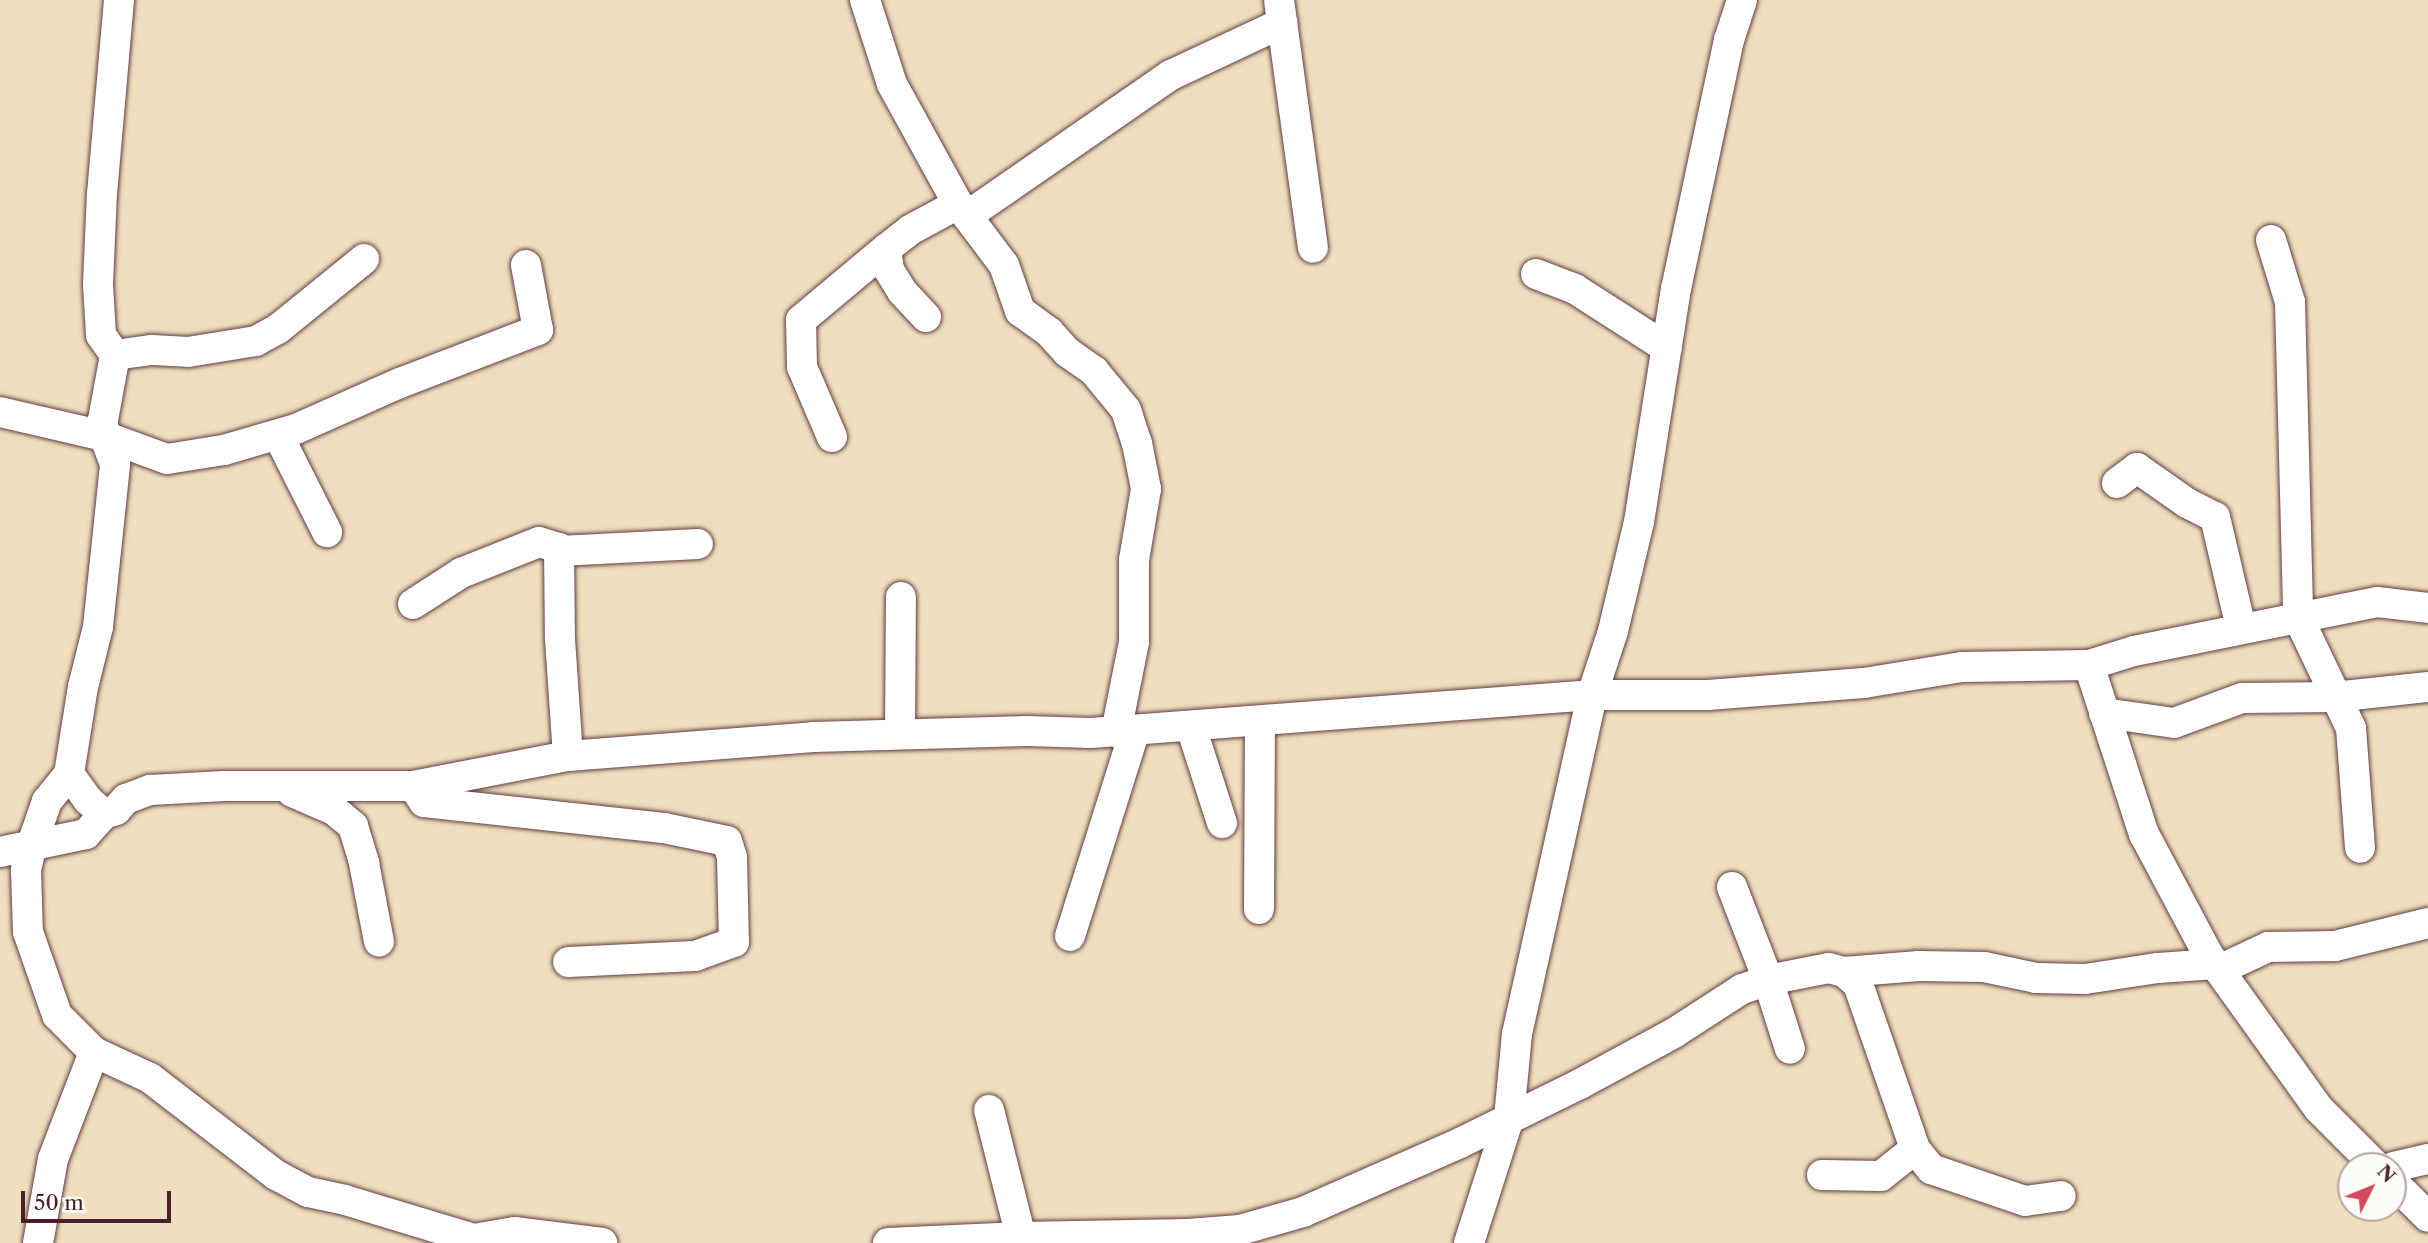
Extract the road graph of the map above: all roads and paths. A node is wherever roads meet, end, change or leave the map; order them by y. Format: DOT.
graph roads {
  1 [pos="119,0"];
  2 [pos="865,0"];
  3 [pos="1742,0"];
  4 [pos="1281,11"];
  5 [pos="963,210"];
  6 [pos="2271,240"];
  7 [pos="1313,248"];
  8 [pos="886,249"];
  9 [pos="364,259"];
  10 [pos="526,265"];
  11 [pos="1536,274"];
  12 [pos="926,317"];
  13 [pos="1667,348"];
  14 [pos="115,355"];
  15 [pos="0,412"];
  16 [pos="278,435"];
  17 [pos="104,436"];
  18 [pos="832,437"];
  19 [pos="2117,483"];
  20 [pos="327,532"];
  21 [pos="698,544"];
  22 [pos="559,551"];
  23 [pos="901,597"];
  24 [pos="413,604"];
  25 [pos="2428,608"];
  26 [pos="2298,617"];
  27 [pos="2241,628"];
  28 [pos="2089,665"];
  29 [pos="2428,687"];
  30 [pos="1592,695"];
  31 [pos="2334,697"];
  32 [pos="2105,713"];
  33 [pos="1260,722"];
  34 [pos="1191,727"];
  35 [pos="1125,731"];
  36 [pos="900,733"];
  37 [pos="568,756"];
  38 [pos="69,774"];
  39 [pos="413,786"];
  40 [pos="282,788"];
  41 [pos="104,814"];
  42 [pos="1223,823"];
  43 [pos="32,844"];
  44 [pos="2360,848"];
  45 [pos="0,852"];
  46 [pos="1731,887"];
  47 [pos="1259,909"];
  48 [pos="2428,923"];
  49 [pos="1070,936"];
  50 [pos="379,942"];
  51 [pos="568,962"];
  52 [pos="2217,967"];
  53 [pos="1844,972"];
  54 [pos="1769,980"];
  55 [pos="1790,1049"];
  56 [pos="94,1052"];
  57 [pos="989,1110"];
  58 [pos="1509,1118"];
  59 [pos="1915,1149"];
  60 [pos="2362,1152"];
  61 [pos="2428,1158"];
  62 [pos="2407,1163"];
  63 [pos="1822,1175"];
  64 [pos="2061,1196"];
  65 [pos="2407,1196"];
  66 [pos="2428,1217"];
  67 [pos="1021,1237"];
  68 [pos="474,1241"];
  69 [pos="38,1243"];
  70 [pos="602,1243"];
  71 [pos="888,1243"];
  72 [pos="1469,1243"];
  1 -- 14 [label="street"];
  2 -- 5 [label="street"];
  3 -- 13 [label="street"];
  4 -- 5 [label="street"];
  4 -- 7 [label="street"];
  5 -- 8 [label="street"];
  5 -- 35 [label="street"];
  6 -- 26 [label="street"];
  8 -- 12 [label="street"];
  8 -- 18 [label="street"];
  9 -- 14 [label="street"];
  10 -- 16 [label="street"];
  11 -- 13 [label="street"];
  13 -- 30 [label="street"];
  14 -- 17 [label="street"];
  15 -- 17 [label="street"];
  16 -- 17 [label="street"];
  16 -- 20 [label="street"];
  17 -- 38 [label="street"];
  19 -- 27 [label="street"];
  21 -- 22 [label="street"];
  22 -- 24 [label="street"];
  22 -- 37 [label="street"];
  23 -- 36 [label="street"];
  25 -- 26 [label="street"];
  26 -- 27 [label="street"];
  26 -- 31 [label="street"];
  27 -- 28 [label="street"];
  28 -- 30 [label="street"];
  28 -- 32 [label="street"];
  29 -- 31 [label="street"];
  30 -- 33 [label="street"];
  30 -- 58 [label="street"];
  31 -- 32 [label="street"];
  31 -- 44 [label="street"];
  32 -- 52 [label="street"];
  33 -- 34 [label="street"];
  33 -- 47 [label="street"];
  34 -- 35 [label="street"];
  34 -- 42 [label="street"];
  35 -- 36 [label="street"];
  35 -- 49 [label="street"];
  36 -- 37 [label="street"];
  37 -- 39 [label="street"];
  38 -- 41 [label="street"];
  38 -- 43 [label="street"];
  39 -- 40 [label="street"];
  39 -- 51 [label="street"];
  40 -- 41 [label="street"];
  40 -- 50 [label="street"];
  41 -- 43 [label="street"];
  43 -- 45 [label="street"];
  43 -- 56 [label="street"];
  46 -- 54 [label="street"];
  48 -- 52 [label="street"];
  52 -- 53 [label="street"];
  52 -- 60 [label="street"];
  53 -- 54 [label="street"];
  53 -- 59 [label="street"];
  54 -- 55 [label="street"];
  54 -- 58 [label="street"];
  56 -- 68 [label="street"];
  56 -- 69 [label="street"];
  57 -- 67 [label="street"];
  58 -- 67 [label="street"];
  58 -- 72 [label="street"];
  59 -- 63 [label="street"];
  59 -- 64 [label="street"];
  61 -- 62 [label="street"];
  65 -- 66 [label="street"];
  67 -- 71 [label="street"];
  68 -- 70 [label="street"];
}
